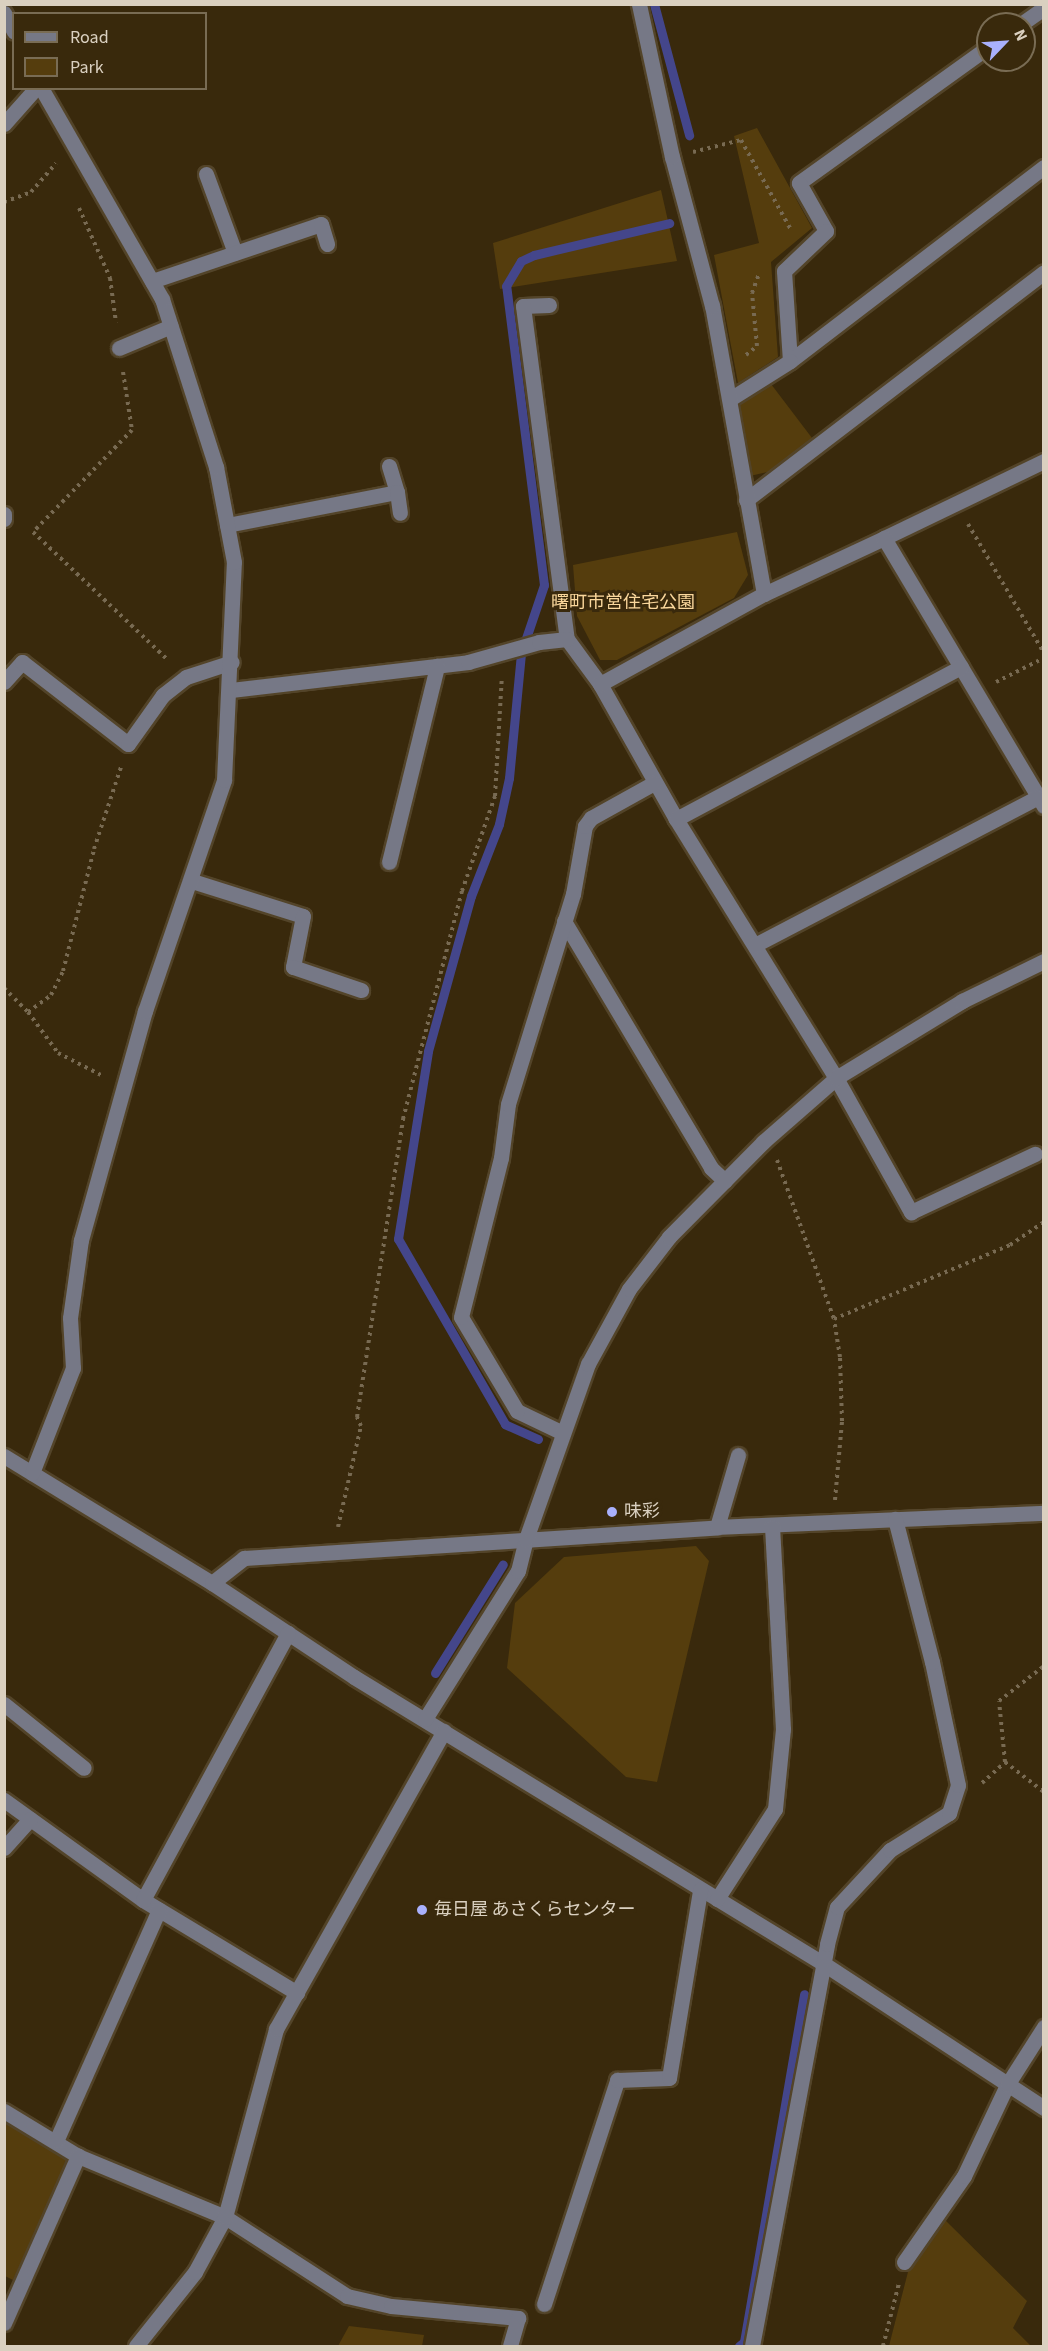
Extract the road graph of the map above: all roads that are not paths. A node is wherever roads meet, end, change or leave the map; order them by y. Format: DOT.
graph roads {
  1 [pos="639,4"];
  2 [pos="4,13"];
  3 [pos="12,28"];
  4 [pos="976,56"];
  5 [pos="36,90"];
  6 [pos="39,90"];
  7 [pos="4,124"];
  8 [pos="1044,167"];
  9 [pos="206,174"];
  10 [pos="327,244"];
  11 [pos="235,253"];
  12 [pos="1044,272"];
  13 [pos="152,282"];
  14 [pos="549,305"];
  15 [pos="171,326"];
  16 [pos="119,348"];
  17 [pos="790,362"];
  18 [pos="730,399"];
  19 [pos="1044,461"];
  20 [pos="389,466"];
  21 [pos="397,492"];
  22 [pos="746,500"];
  23 [pos="400,513"];
  24 [pos="4,514"];
  25 [pos="4,519"];
  26 [pos="227,525"];
  27 [pos="884,538"];
  28 [pos="764,594"];
  29 [pos="567,639"];
  30 [pos="232,662"];
  31 [pos="437,666"];
  32 [pos="961,667"];
  33 [pos="4,682"];
  34 [pos="600,684"];
  35 [pos="231,690"];
  36 [pos="654,783"];
  37 [pos="1041,802"];
  38 [pos="675,819"];
  39 [pos="389,862"];
  40 [pos="192,881"];
  41 [pos="564,921"];
  42 [pos="755,945"];
  43 [pos="1044,961"];
  44 [pos="361,990"];
  45 [pos="837,1077"];
  46 [pos="1035,1154"];
  47 [pos="725,1181"];
  48 [pos="563,1433"];
  49 [pos="738,1455"];
  50 [pos="4,1456"];
  51 [pos="32,1473"];
  52 [pos="1044,1514"];
  53 [pos="895,1519"];
  54 [pos="717,1527"];
  55 [pos="772,1527"];
  56 [pos="525,1539"];
  57 [pos="212,1582"];
  58 [pos="288,1633"];
  59 [pos="4,1704"];
  60 [pos="425,1719"];
  61 [pos="444,1731"];
  62 [pos="84,1768"];
  63 [pos="4,1800"];
  64 [pos="30,1819"];
  65 [pos="4,1848"];
  66 [pos="700,1890"];
  67 [pos="717,1899"];
  68 [pos="142,1900"];
  69 [pos="159,1910"];
  70 [pos="824,1964"];
  71 [pos="297,1993"];
  72 [pos="1044,2027"];
  73 [pos="1007,2085"];
  74 [pos="1044,2108"];
  75 [pos="4,2111"];
  76 [pos="56,2141"];
  77 [pos="78,2156"];
  78 [pos="225,2217"];
  79 [pos="904,2262"];
  80 [pos="544,2304"];
  81 [pos="4,2323"];
  82 [pos="136,2346"];
  83 [pos="510,2346"];
  84 [pos="752,2346"];
  1 -- 18 [label="street"];
  2 -- 3 [label="street"];
  4 -- 17 [label="street"];
  5 -- 7 [label="street"];
  6 -- 13 [label="street"];
  8 -- 17 [label="street"];
  9 -- 11 [label="street"];
  10 -- 11 [label="street"];
  11 -- 13 [label="street"];
  12 -- 22 [label="street"];
  13 -- 15 [label="street"];
  14 -- 29 [label="street"];
  15 -- 16 [label="street"];
  15 -- 26 [label="street"];
  17 -- 18 [label="street"];
  18 -- 22 [label="street"];
  19 -- 27 [label="street"];
  20 -- 21 [label="street"];
  21 -- 23 [label="street"];
  21 -- 26 [label="street"];
  22 -- 28 [label="street"];
  24 -- 25 [label="street"];
  26 -- 30 [label="street"];
  27 -- 28 [label="street"];
  27 -- 32 [label="street"];
  28 -- 34 [label="street"];
  29 -- 31 [label="street"];
  29 -- 34 [label="street"];
  30 -- 33 [label="street"];
  30 -- 35 [label="street"];
  31 -- 35 [label="street"];
  31 -- 39 [label="street"];
  32 -- 37 [label="street"];
  32 -- 38 [label="street"];
  34 -- 36 [label="street"];
  35 -- 40 [label="street"];
  36 -- 38 [label="street"];
  36 -- 41 [label="street"];
  37 -- 42 [label="street"];
  38 -- 42 [label="street"];
  40 -- 44 [label="street"];
  40 -- 51 [label="street"];
  41 -- 47 [label="street"];
  41 -- 48 [label="street"];
  42 -- 45 [label="street"];
  43 -- 45 [label="street"];
  45 -- 46 [label="street"];
  45 -- 47 [label="street"];
  47 -- 48 [label="street"];
  48 -- 56 [label="street"];
  49 -- 54 [label="street"];
  50 -- 51 [label="street"];
  51 -- 57 [label="street"];
  52 -- 53 [label="street"];
  53 -- 55 [label="street"];
  53 -- 70 [label="street"];
  54 -- 55 [label="street"];
  54 -- 56 [label="street"];
  55 -- 67 [label="street"];
  56 -- 57 [label="street"];
  56 -- 60 [label="street"];
  57 -- 58 [label="street"];
  58 -- 60 [label="street"];
  58 -- 68 [label="street"];
  59 -- 62 [label="street"];
  60 -- 61 [label="street"];
  61 -- 66 [label="street"];
  61 -- 71 [label="street"];
  63 -- 64 [label="street"];
  64 -- 65 [label="street"];
  64 -- 68 [label="street"];
  66 -- 67 [label="street"];
  66 -- 80 [label="street"];
  67 -- 70 [label="street"];
  68 -- 69 [label="street"];
  69 -- 71 [label="street"];
  69 -- 76 [label="street"];
  70 -- 73 [label="street"];
  70 -- 84 [label="street"];
  71 -- 78 [label="street"];
  72 -- 73 [label="street"];
  73 -- 74 [label="street"];
  73 -- 79 [label="street"];
  75 -- 76 [label="street"];
  76 -- 77 [label="street"];
  77 -- 78 [label="street"];
  77 -- 81 [label="street"];
  78 -- 82 [label="street"];
  78 -- 83 [label="street"];
}
